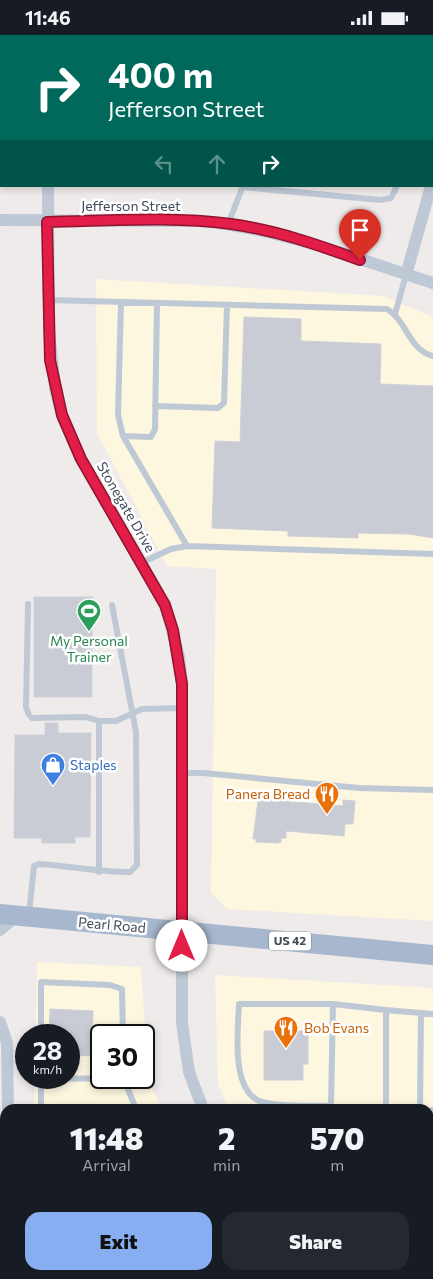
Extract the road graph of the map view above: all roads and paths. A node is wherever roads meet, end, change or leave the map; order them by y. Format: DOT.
graph roads {
  1 [pos="48,187"];
  2 [pos="243,187"];
  3 [pos="396,187"];
  4 [pos="431,187"];
  5 [pos="0,220"];
  6 [pos="47,222"];
  7 [pos="228,224"];
  8 [pos="406,275"];
  9 [pos="433,283"];
  10 [pos="48,300"];
  11 [pos="121,302"];
  12 [pos="156,303"];
  13 [pos="227,305"];
  14 [pos="394,313"];
  15 [pos="433,356"];
  16 [pos="155,406"];
  17 [pos="123,436"];
  18 [pos="187,546"];
  19 [pos="433,553"];
  20 [pos="141,563"];
  21 [pos="28,604"];
  22 [pos="112,605"];
  23 [pos="182,708"];
  24 [pos="132,714"];
  25 [pos="99,721"];
  26 [pos="181,773"];
  27 [pos="433,790"];
  28 [pos="99,872"];
  29 [pos="15,916"];
  30 [pos="0,930"];
  31 [pos="182,931"];
  32 [pos="433,955"];
  33 [pos="333,1004"];
  34 [pos="386,1010"];
  35 [pos="421,1013"];
  36 [pos="433,1014"];
  37 [pos="0,1022"];
  38 [pos="41,1024"];
  39 [pos="123,1024"];
  40 [pos="41,1089"];
  41 [pos="128,1089"];
  42 [pos="4,1095"];
  43 [pos="41,1104"];
  44 [pos="134,1104"];
  45 [pos="201,1104"];
  46 [pos="289,1104"];
  47 [pos="331,1104"];
  48 [pos="386,1104"];
  49 [pos="420,1104"];
  1 -- 6 [label="street, Stonegate Drive"];
  2 -- 3 [label="lane"];
  2 -- 7 [label="lane"];
  4 -- 8 [label="street"];
  5 -- 6 [label="street, Jefferson Street"];
  6 -- 7 [label="street, Jefferson Street"];
  6 -- 10 [label="street, Stonegate Drive"];
  7 -- 8 [label="street, Jefferson Street"];
  8 -- 9 [label="street, Jefferson Street"];
  8 -- 14 [label="lane"];
  10 -- 11 [label="lane"];
  10 -- 20 [label="street, Stonegate Drive"];
  11 -- 12 [label="lane"];
  11 -- 17 [label="lane"];
  12 -- 13 [label="lane"];
  12 -- 16 [label="lane"];
  13 -- 14 [label="lane"];
  13 -- 16 [label="lane"];
  14 -- 15 [label="lane"];
  16 -- 17 [label="lane"];
  17 -- 18 [label="lane"];
  18 -- 19 [label="lane"];
  18 -- 20 [label="lane"];
  20 -- 23 [label="street, Stonegate Drive"];
  21 -- 25 [label="lane"];
  22 -- 24 [label="lane"];
  23 -- 24 [label="lane"];
  23 -- 26 [label="street, Stonegate Drive"];
  24 -- 25 [label="lane"];
  24 -- 28 [label="lane"];
  25 -- 28 [label="lane"];
  26 -- 27 [label="lane"];
  26 -- 31 [label="street, Stonegate Drive"];
  28 -- 29 [label="lane"];
  29 -- 30 [label="street"];
  29 -- 31 [label="main road, Pearl Road / US 42"];
  31 -- 32 [label="main road, Pearl Road / US 42"];
  31 -- 45 [label="street, Stonegate Drive"];
  33 -- 34 [label="lane"];
  33 -- 46 [label="lane"];
  33 -- 47 [label="lane"];
  34 -- 35 [label="lane"];
  34 -- 48 [label="lane"];
  35 -- 36 [label="lane"];
  35 -- 49 [label="lane"];
  37 -- 42 [label="street"];
  38 -- 39 [label="lane"];
  40 -- 43 [label="lane"];
  41 -- 44 [label="lane"];
}
